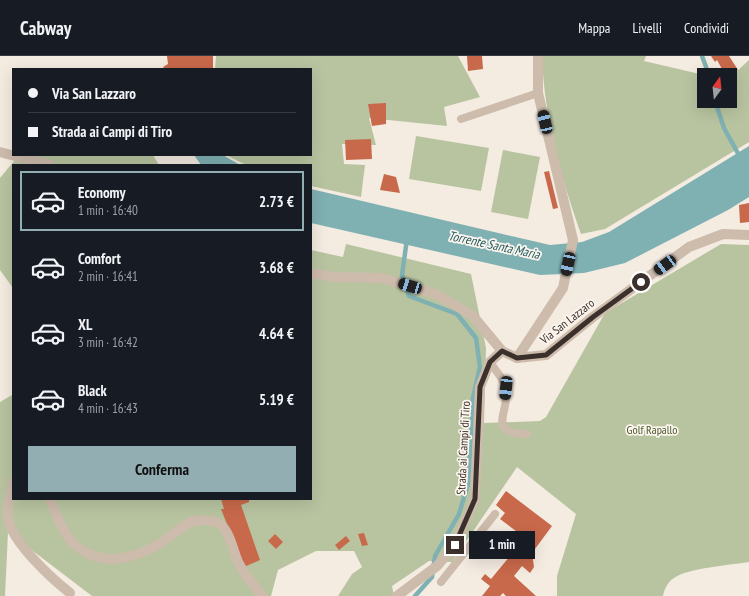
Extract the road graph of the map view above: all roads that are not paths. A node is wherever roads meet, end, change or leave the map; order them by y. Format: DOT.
graph roads {
  1 [pos="538,56"];
  2 [pos="538,93"];
  3 [pos="461,119"];
  4 [pos="0,152"];
  5 [pos="12,155"];
  6 [pos="15,156"];
  7 [pos="46,164"];
  8 [pos="749,235"];
  9 [pos="312,273"];
  10 [pos="502,351"];
  11 [pos="517,358"];
  12 [pos="490,362"];
  13 [pos="527,434"];
  14 [pos="12,489"];
  15 [pos="51,500"];
  16 [pos="495,514"];
  17 [pos="441,582"];
  18 [pos="70,593"];
  19 [pos="262,596"];
  20 [pos="396,596"];
  1 -- 2 [label="street"];
  2 -- 3 [label="lane"];
  2 -- 11 [label="street"];
  4 -- 5 [label="street"];
  6 -- 7 [label="street"];
  8 -- 11 [label="street, Via San Lazzaro"];
  9 -- 10 [label="street"];
  10 -- 11 [label="street"];
  10 -- 12 [label="street, Strada ai Campi di Tiro"];
  12 -- 13 [label="lane"];
  12 -- 20 [label="street, Strada ai Campi di Tiro"];
  14 -- 18 [label="street"];
  15 -- 19 [label="street"];
  16 -- 17 [label="lane"];
}
